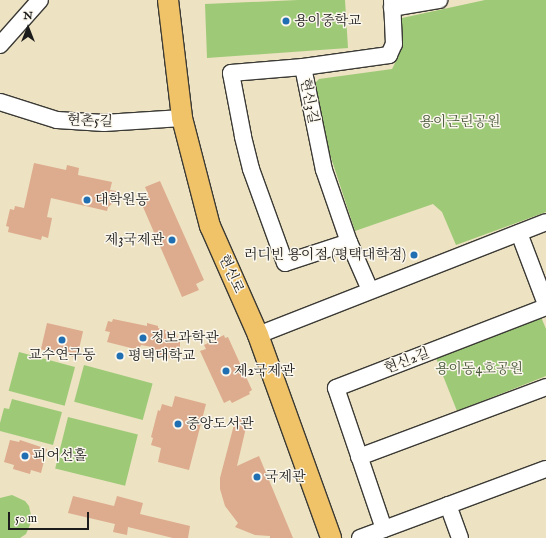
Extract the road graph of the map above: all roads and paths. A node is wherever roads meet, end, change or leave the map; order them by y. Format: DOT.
graph roads {
  1 [pos="40,0"];
  2 [pos="168,0"];
  3 [pos="439,0"];
  4 [pos="392,4"];
  5 [pos="0,45"];
  6 [pos="303,67"];
  7 [pos="0,102"];
  8 [pos="182,118"];
  9 [pos="546,222"];
  10 [pos="519,233"];
  11 [pos="349,242"];
  12 [pos="370,290"];
  13 [pos="546,306"];
  14 [pos="258,335"];
  15 [pos="546,387"];
  16 [pos="359,457"];
  17 [pos="546,469"];
  18 [pos="448,505"];
  19 [pos="384,529"];
  20 [pos="331,538"];
  21 [pos="360,538"];
  22 [pos="460,538"];
  1 -- 5 [label="street"];
  2 -- 8 [label="main road, 현신로"];
  3 -- 4 [label="street, 현신3길"];
  4 -- 6 [label="street, 현신3길"];
  6 -- 11 [label="street, 현신3길"];
  6 -- 11 [label="street"];
  7 -- 8 [label="street, 현촌5길"];
  8 -- 14 [label="main road, 현신로"];
  9 -- 10 [label="street"];
  10 -- 12 [label="street"];
  10 -- 13 [label="street, 현신2길"];
  11 -- 12 [label="street, 현신3길"];
  12 -- 14 [label="street"];
  13 -- 16 [label="street, 현신2길"];
  14 -- 20 [label="main road, 현신로"];
  15 -- 16 [label="street"];
  16 -- 19 [label="street, 현신2길"];
  17 -- 18 [label="street"];
  18 -- 19 [label="street"];
  18 -- 22 [label="street"];
  19 -- 21 [label="street"];
}
